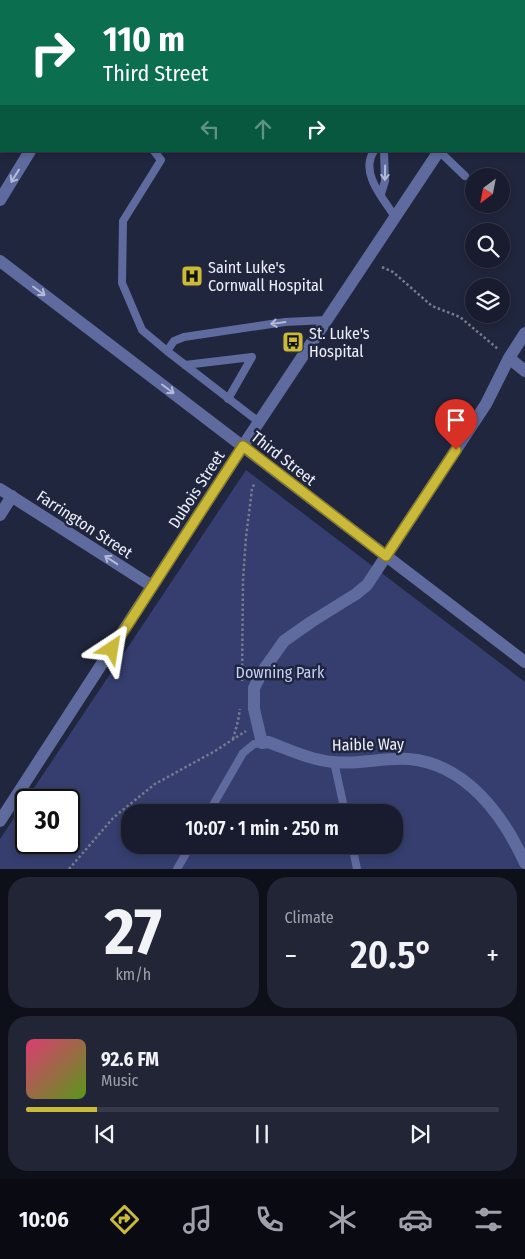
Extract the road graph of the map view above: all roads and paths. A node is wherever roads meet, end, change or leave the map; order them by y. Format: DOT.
graph roads {
  1 [pos="29,152"];
  2 [pos="155,152"];
  3 [pos="165,152"];
  4 [pos="374,152"];
  5 [pos="384,152"];
  6 [pos="438,152"];
  7 [pos="440,152"];
  8 [pos="161,160"];
  9 [pos="464,176"];
  10 [pos="381,194"];
  11 [pos="0,200"];
  12 [pos="395,217"];
  13 [pos="0,261"];
  14 [pos="382,267"];
  15 [pos="327,320"];
  16 [pos="525,333"];
  17 [pos="167,351"];
  18 [pos="509,358"];
  19 [pos="185,364"];
  20 [pos="525,371"];
  21 [pos="228,398"];
  22 [pos="259,422"];
  23 [pos="243,446"];
  24 [pos="255,482"];
  25 [pos="0,489"];
  26 [pos="12,496"];
  27 [pos="0,515"];
  28 [pos="386,556"];
  29 [pos="152,586"];
  30 [pos="525,662"];
  31 [pos="242,682"];
  32 [pos="240,701"];
  33 [pos="257,724"];
  34 [pos="233,739"];
  35 [pos="262,743"];
  36 [pos="334,762"];
  37 [pos="214,804"];
  38 [pos="343,804"];
  39 [pos="0,822"];
  40 [pos="186,854"];
  41 [pos="354,854"];
  42 [pos="525,863"];
  43 [pos="69,869"];
  44 [pos="178,869"];
  45 [pos="357,869"];
  1 -- 11 [label="street, one-way"];
  2 -- 8 [label="lane"];
  3 -- 8 [label="lane"];
  4 -- 10 [label="lane"];
  5 -- 10 [label="lane, one-way"];
  6 -- 12 [label="street, Dubois Street"];
  7 -- 9 [label="lane"];
  8 -- 17 [label="lane"];
  10 -- 12 [label="lane"];
  12 -- 15 [label="street, Dubois Street"];
  13 -- 23 [label="street, Third Street, one-way"];
  14 -- 18 [label="path"];
  15 -- 17 [label="lane, one-way"];
  15 -- 22 [label="street, Dubois Street"];
  16 -- 18 [label="street"];
  17 -- 19 [label="lane"];
  18 -- 20 [label="street"];
  18 -- 28 [label="street"];
  19 -- 21 [label="lane"];
  19 -- 21 [label="lane"];
  21 -- 22 [label="lane"];
  22 -- 23 [label="street, Dubois Street"];
  23 -- 28 [label="street, Third Street"];
  23 -- 29 [label="street, Dubois Street"];
  24 -- 31 [label="path"];
  25 -- 26 [label="street, Farrington Street"];
  26 -- 27 [label="street"];
  29 -- 26 [label="street, Farrington Street, one-way"];
  28 -- 30 [label="street, Third Street"];
  28 -- 33 [label="street"];
  29 -- 39 [label="street, Dubois Street"];
  32 -- 34 [label="path"];
  33 -- 34 [label="path"];
  33 -- 35 [label="street"];
  34 -- 43 [label="path"];
  35 -- 36 [label="street, Haible Way"];
  35 -- 37 [label="lane"];
  36 -- 38 [label="lane"];
  36 -- 42 [label="street, Haible Way"];
  40 -- 44 [label="lane"];
  41 -- 45 [label="lane"];
}
